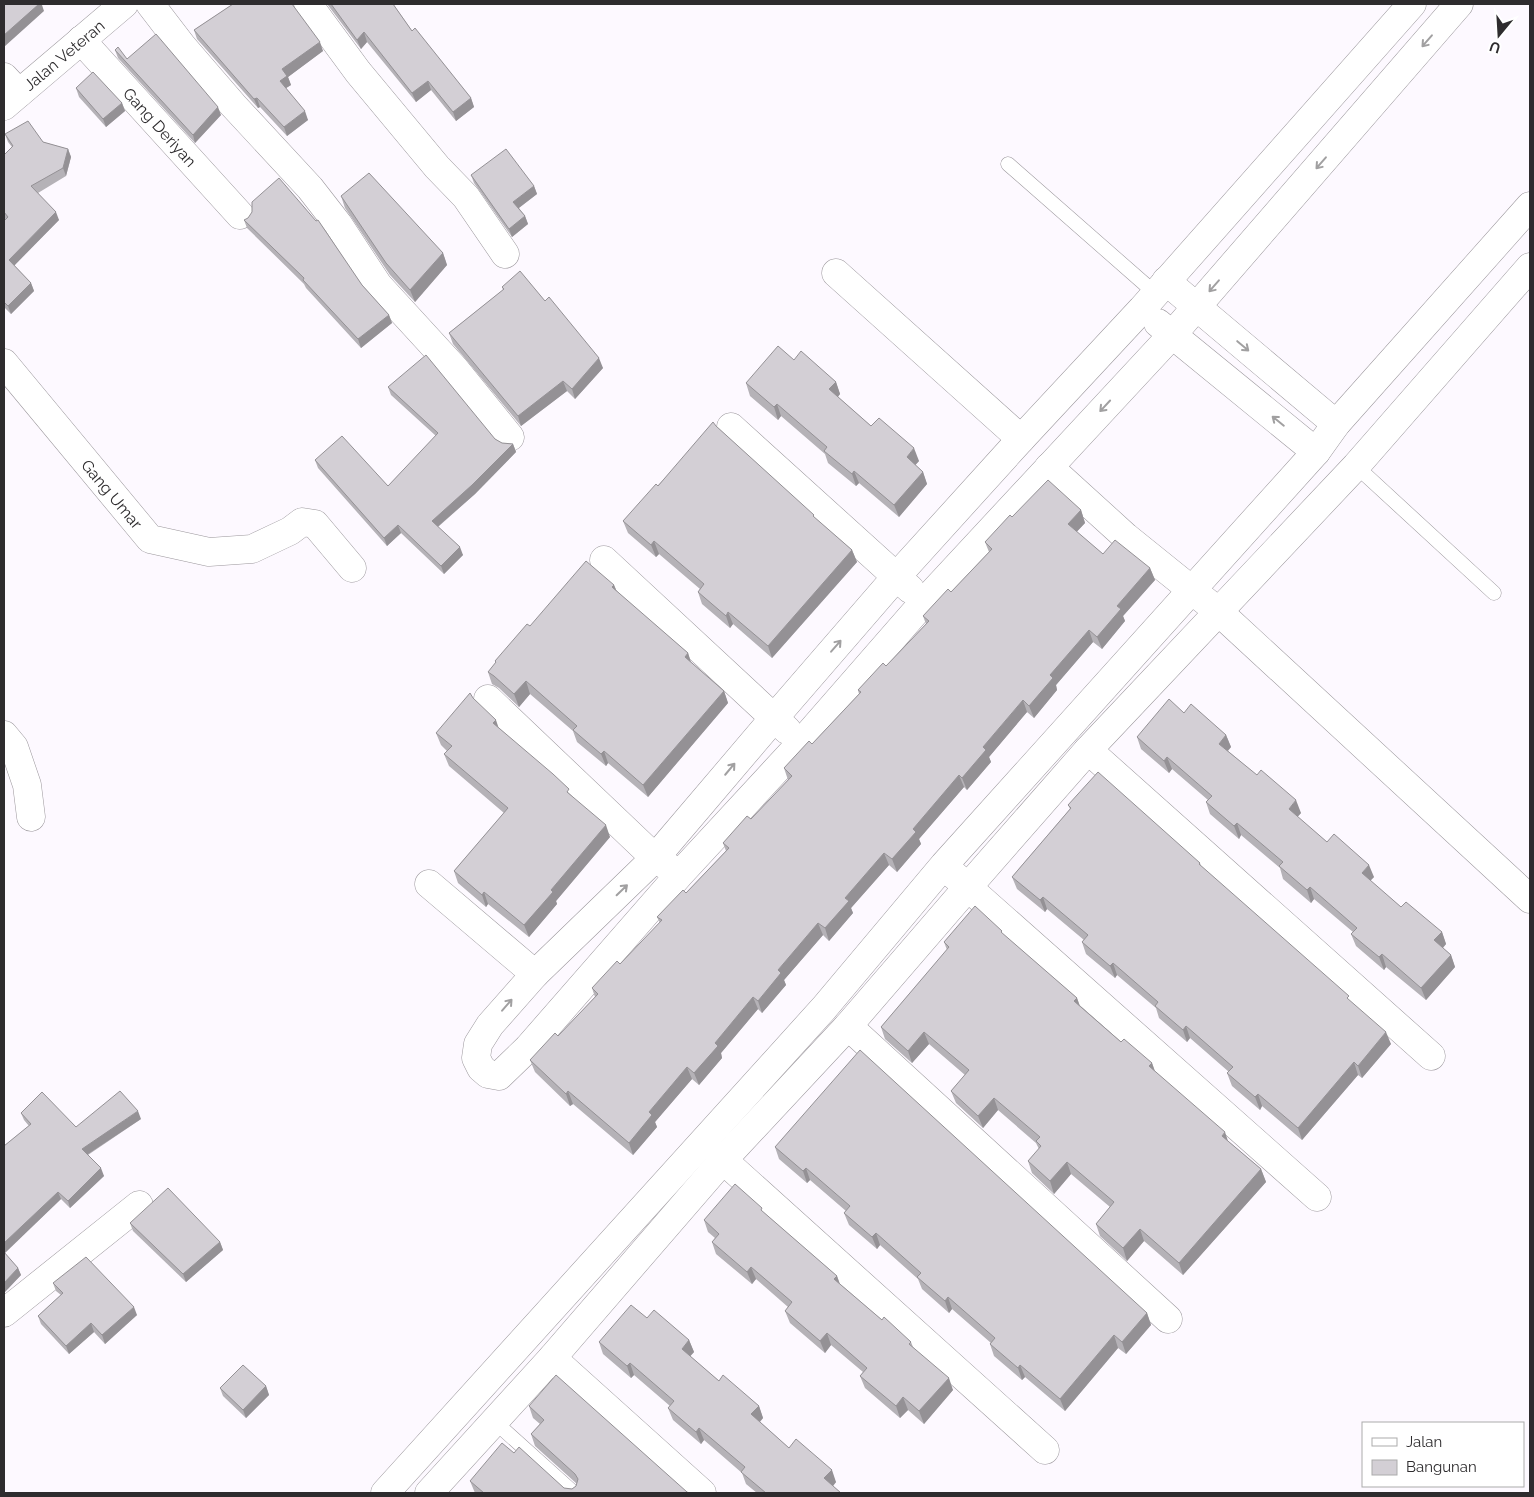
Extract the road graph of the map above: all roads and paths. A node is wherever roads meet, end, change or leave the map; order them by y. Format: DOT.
graph roads {
  1 [pos="124,4"];
  2 [pos="150,4"];
  3 [pos="308,4"];
  4 [pos="1412,4"];
  5 [pos="1459,4"];
  6 [pos="81,40"];
  7 [pos="9,92"];
  8 [pos="1008,164"];
  9 [pos="1530,206"];
  10 [pos="240,215"];
  11 [pos="505,254"];
  12 [pos="1530,267"];
  13 [pos="836,273"];
  14 [pos="1154,294"];
  15 [pos="1196,307"];
  16 [pos="1172,335"];
  17 [pos="4,363"];
  18 [pos="731,427"];
  19 [pos="510,437"];
  20 [pos="1326,438"];
  21 [pos="1020,439"];
  22 [pos="1356,466"];
  23 [pos="1049,467"];
  24 [pos="604,560"];
  25 [pos="352,568"];
  26 [pos="896,577"];
  27 [pos="1192,590"];
  28 [pos="1494,592"];
  29 [pos="924,602"];
  30 [pos="1219,612"];
  31 [pos="488,699"];
  32 [pos="774,718"];
  33 [pos="4,735"];
  34 [pos="801,743"];
  35 [pos="1088,750"];
  36 [pos="31,817"];
  37 [pos="655,858"];
  38 [pos="944,865"];
  39 [pos="679,875"];
  40 [pos="429,884"];
  41 [pos="967,888"];
  42 [pos="1530,900"];
  43 [pos="534,974"];
  44 [pos="848,1026"];
  45 [pos="1431,1056"];
  46 [pos="723,1160"];
  47 [pos="1317,1197"];
  48 [pos="140,1204"];
  49 [pos="4,1313"];
  50 [pos="1168,1319"];
  51 [pos="552,1358"];
  52 [pos="495,1422"];
  53 [pos="1045,1450"];
  54 [pos="385,1493"];
  55 [pos="429,1493"];
  56 [pos="574,1493"];
  57 [pos="702,1493"];
  1 -- 6 [label="street, Jalan Veteran"];
  2 -- 19 [label="street"];
  3 -- 11 [label="street"];
  4 -- 14 [label="street"];
  5 -- 15 [label="street, one-way"];
  6 -- 7 [label="street, Jalan Veteran"];
  6 -- 10 [label="street, Gang Deriyan"];
  8 -- 14 [label="lane"];
  9 -- 20 [label="street"];
  12 -- 22 [label="street"];
  13 -- 21 [label="street"];
  14 -- 15 [label="street"];
  14 -- 16 [label="street"];
  14 -- 21 [label="street"];
  15 -- 16 [label="street"];
  15 -- 20 [label="street, one-way"];
  20 -- 16 [label="street, one-way"];
  16 -- 23 [label="street, one-way"];
  17 -- 25 [label="street, Gang Umar"];
  18 -- 26 [label="street"];
  20 -- 22 [label="street"];
  20 -- 27 [label="street"];
  21 -- 26 [label="street"];
  22 -- 28 [label="lane"];
  22 -- 30 [label="street"];
  23 -- 27 [label="street"];
  23 -- 29 [label="street"];
  24 -- 32 [label="street"];
  26 -- 29 [label="street"];
  32 -- 26 [label="street, one-way"];
  27 -- 30 [label="street"];
  27 -- 38 [label="street"];
  29 -- 34 [label="street"];
  30 -- 35 [label="street"];
  30 -- 42 [label="street"];
  31 -- 37 [label="street"];
  32 -- 34 [label="street"];
  37 -- 32 [label="street, one-way"];
  33 -- 36 [label="street"];
  34 -- 39 [label="street"];
  35 -- 41 [label="street"];
  35 -- 45 [label="street"];
  37 -- 39 [label="street"];
  43 -- 37 [label="street, one-way"];
  38 -- 41 [label="street"];
  38 -- 54 [label="street"];
  39 -- 43 [label="street, one-way"];
  40 -- 43 [label="street"];
  41 -- 44 [label="street"];
  41 -- 47 [label="street"];
  44 -- 46 [label="street"];
  44 -- 50 [label="street"];
  46 -- 51 [label="street"];
  46 -- 53 [label="street"];
  48 -- 49 [label="street"];
  51 -- 52 [label="street"];
  51 -- 57 [label="street"];
  52 -- 55 [label="street"];
  52 -- 56 [label="lane"];
}
